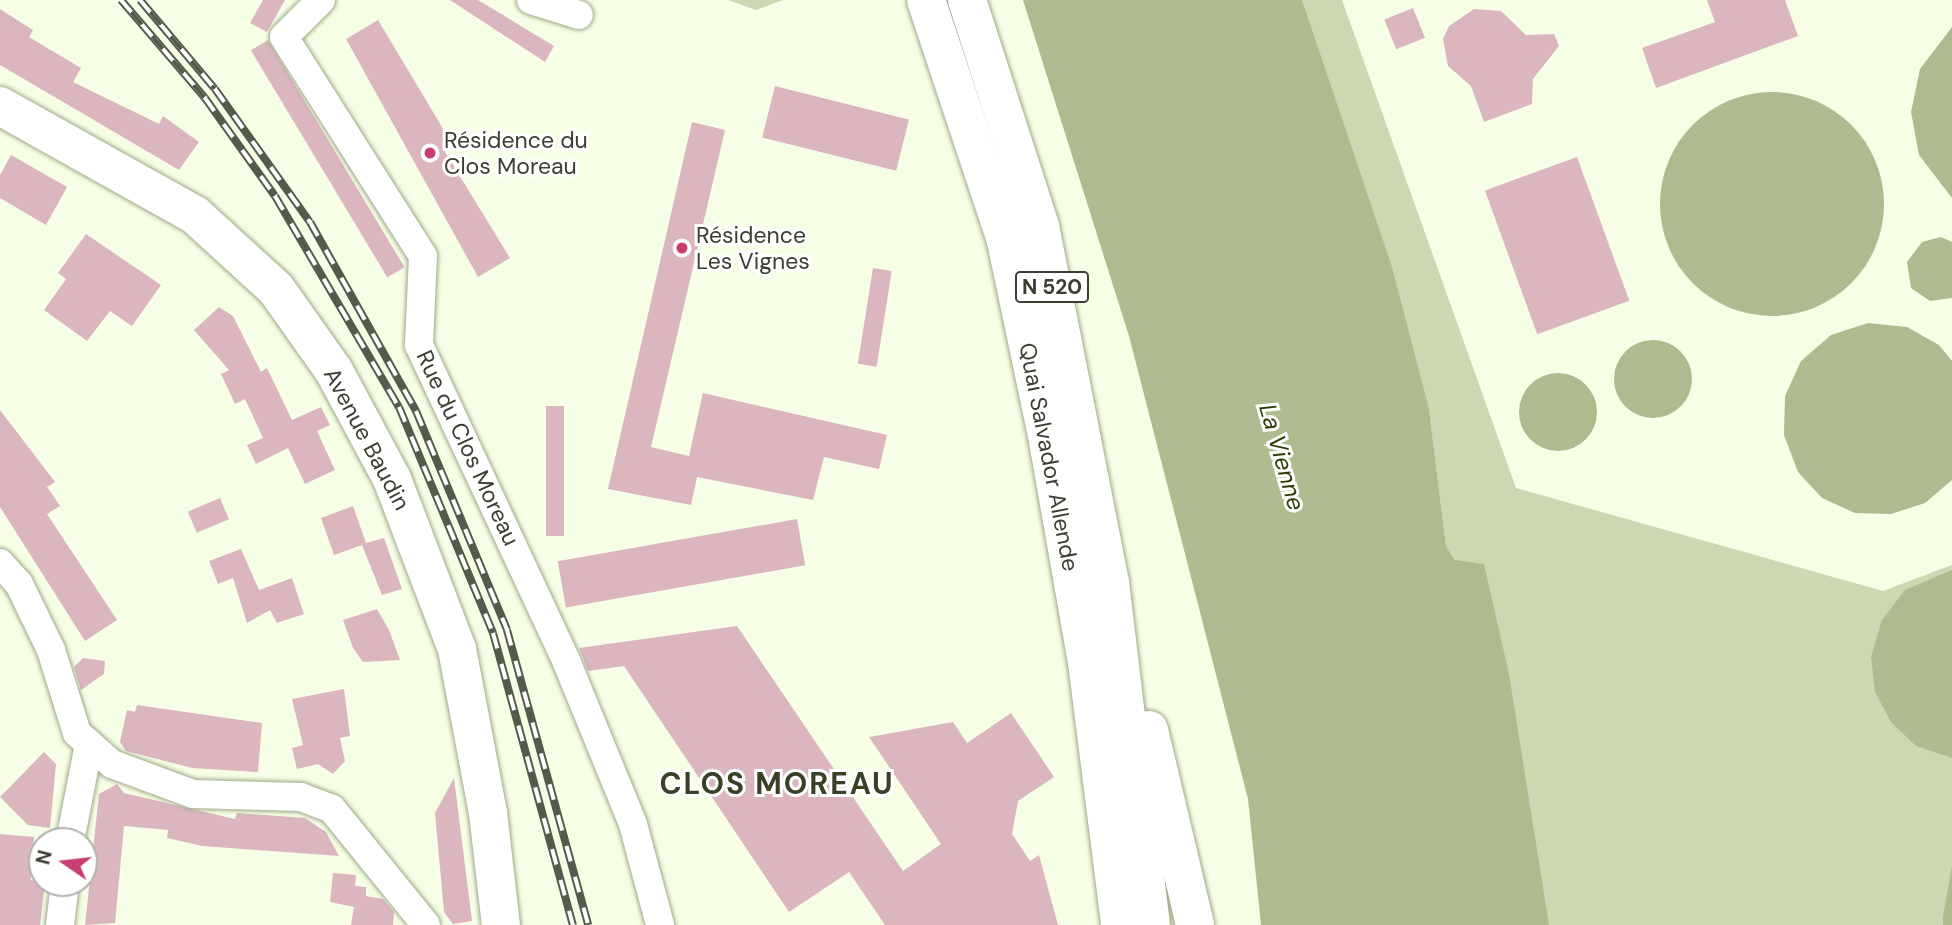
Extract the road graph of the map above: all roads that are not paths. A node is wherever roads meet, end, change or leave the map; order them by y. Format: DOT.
graph roads {
  1 [pos="321,0"];
  2 [pos="531,0"];
  3 [pos="926,0"];
  4 [pos="967,0"];
  5 [pos="579,15"];
  6 [pos="0,106"];
  7 [pos="0,563"];
  8 [pos="1110,582"];
  9 [pos="89,744"];
  10 [pos="71,827"];
  11 [pos="63,897"];
  12 [pos="60,925"];
  13 [pos="426,925"];
  14 [pos="501,925"];
  15 [pos="660,925"];
  16 [pos="1121,925"];
  17 [pos="1151,925"];
  18 [pos="1195,925"];
  1 -- 15 [label="street, Rue du Clos Moreau"];
  2 -- 5 [label="street"];
  3 -- 16 [label="main road, Quai Salvador Allende / N 520"];
  4 -- 8 [label="main road, Quai Salvador Allende / N 520"];
  6 -- 14 [label="main road, Avenue Baudin"];
  7 -- 9 [label="street"];
  8 -- 17 [label="main road, Quai Salvador Allende / N 520"];
  8 -- 18 [label="main road"];
  9 -- 10 [label="street"];
  9 -- 13 [label="street"];
  11 -- 12 [label="street"];
}
